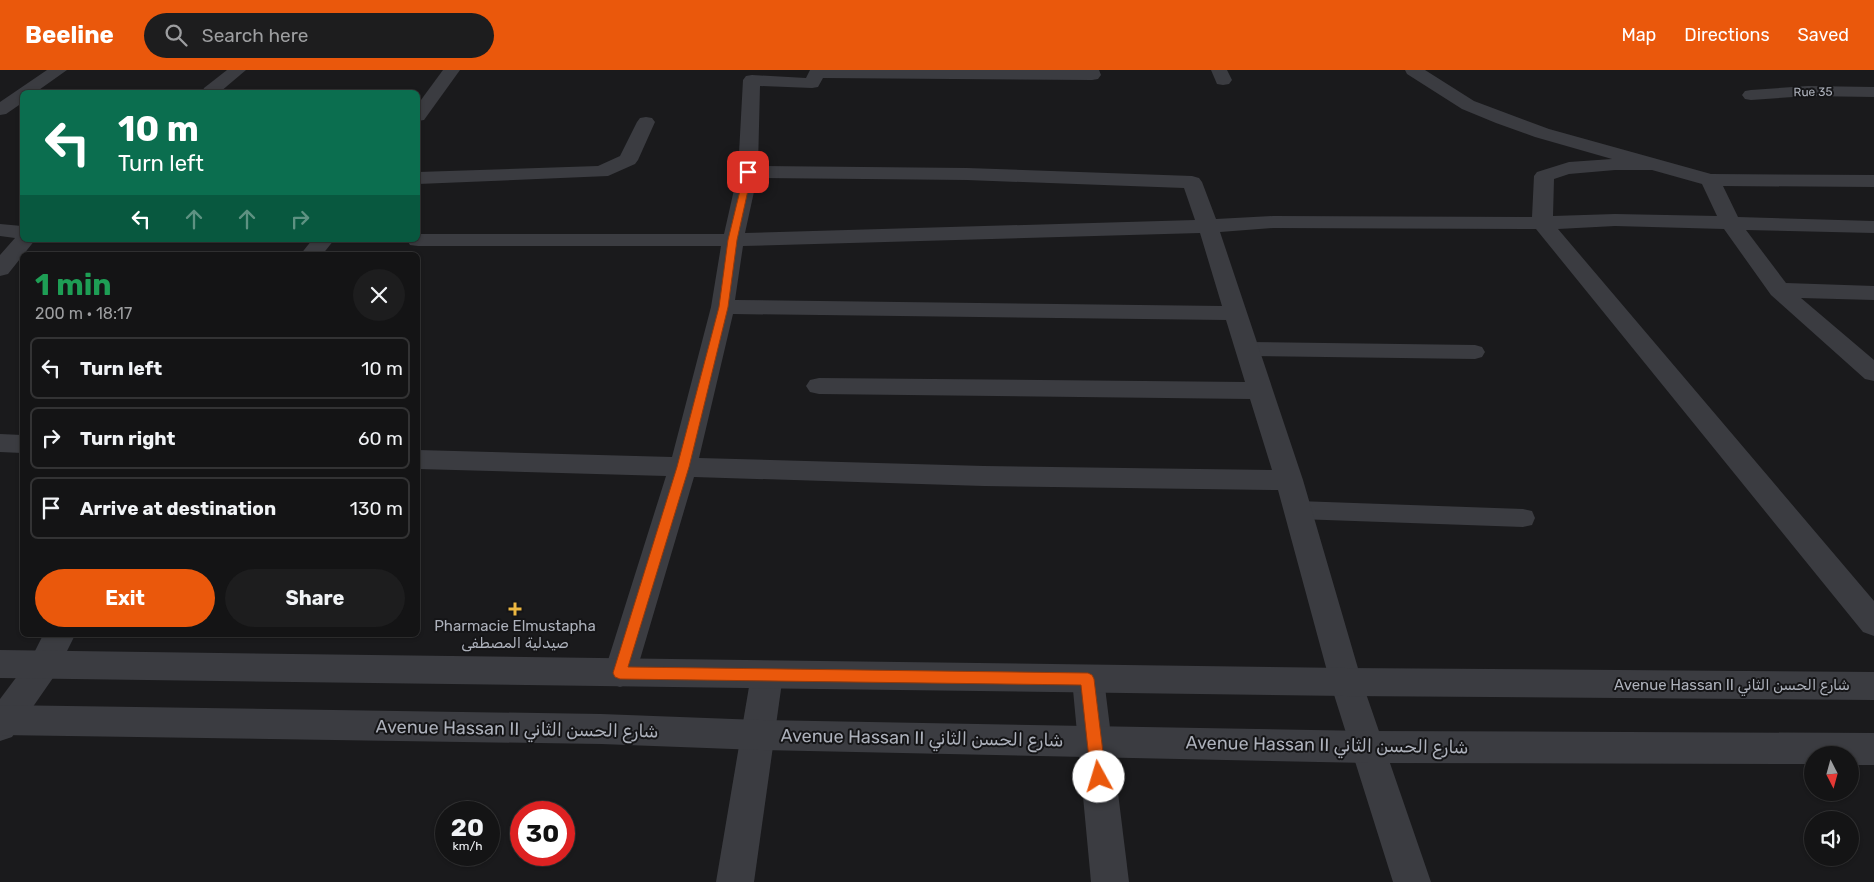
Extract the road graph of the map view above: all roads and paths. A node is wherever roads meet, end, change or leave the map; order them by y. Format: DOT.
graph roads {
  1 [pos="59,70"];
  2 [pos="238,70"];
  3 [pos="452,70"];
  4 [pos="1091,70"];
  5 [pos="1413,70"];
  6 [pos="818,71"];
  7 [pos="30,90"];
  8 [pos="213,90"];
  9 [pos="1874,92"];
  10 [pos="1752,96"];
  11 [pos="20,97"];
  12 [pos="0,110"];
  13 [pos="420,113"];
  14 [pos="646,122"];
  15 [pos="1657,164"];
  16 [pos="748,172"];
  17 [pos="420,178"];
  18 [pos="1710,180"];
  19 [pos="1874,181"];
  20 [pos="1542,223"];
  21 [pos="1730,223"];
  22 [pos="1208,226"];
  23 [pos="1874,226"];
  24 [pos="0,230"];
  25 [pos="20,232"];
  26 [pos="420,240"];
  27 [pos="733,240"];
  28 [pos="22,242"];
  29 [pos="321,242"];
  30 [pos="313,252"];
  31 [pos="0,270"];
  32 [pos="1779,290"];
  33 [pos="1874,293"];
  34 [pos="724,307"];
  35 [pos="1236,313"];
  36 [pos="1248,349"];
  37 [pos="1475,352"];
  38 [pos="1874,373"];
  39 [pos="819,386"];
  40 [pos="1261,391"];
  41 [pos="0,442"];
  42 [pos="20,444"];
  43 [pos="420,459"];
  44 [pos="683,467"];
  45 [pos="1289,480"];
  46 [pos="1298,510"];
  47 [pos="1523,518"];
  48 [pos="1874,623"];
  49 [pos="58,637"];
  50 [pos="0,664"];
  51 [pos="44,664"];
  52 [pos="620,673"];
  53 [pos="766,675"];
  54 [pos="1088,679"];
  55 [pos="1346,682"];
  56 [pos="1870,690"];
  57 [pos="2,722"];
  58 [pos="760,735"];
  59 [pos="1095,742"];
  60 [pos="1368,747"];
  61 [pos="1874,749"];
  62 [pos="736,882"];
  63 [pos="1110,882"];
  64 [pos="1412,882"];
  1 -- 7 [label="street"];
  2 -- 8 [label="street"];
  3 -- 13 [label="street"];
  4 -- 6 [label="street"];
  5 -- 15 [label="street"];
  6 -- 16 [label="street"];
  9 -- 10 [label="street, Rue 35"];
  11 -- 12 [label="street"];
  14 -- 17 [label="street"];
  15 -- 18 [label="street"];
  15 -- 20 [label="street"];
  16 -- 22 [label="street"];
  16 -- 27 [label="street"];
  18 -- 19 [label="street"];
  18 -- 21 [label="street"];
  20 -- 21 [label="street"];
  20 -- 22 [label="street"];
  20 -- 48 [label="street"];
  21 -- 23 [label="street"];
  21 -- 32 [label="street"];
  22 -- 27 [label="street"];
  22 -- 35 [label="street"];
  24 -- 25 [label="street"];
  26 -- 27 [label="street"];
  27 -- 34 [label="street"];
  28 -- 31 [label="street"];
  29 -- 30 [label="street"];
  32 -- 33 [label="street"];
  32 -- 38 [label="street"];
  34 -- 35 [label="street"];
  34 -- 44 [label="street"];
  35 -- 36 [label="street"];
  36 -- 37 [label="lane"];
  36 -- 40 [label="street"];
  39 -- 40 [label="street"];
  40 -- 45 [label="street"];
  41 -- 42 [label="street"];
  43 -- 44 [label="street"];
  44 -- 45 [label="street"];
  44 -- 52 [label="street"];
  45 -- 46 [label="street"];
  46 -- 47 [label="lane"];
  46 -- 55 [label="street"];
  49 -- 51 [label="street"];
  50 -- 51 [label="street, Avenue Hassan II شارع الحسن الثاني"];
  51 -- 52 [label="street, Avenue Hassan II شارع الحسن الثاني"];
  51 -- 57 [label="street"];
  52 -- 53 [label="street, Avenue Hassan II شارع الحسن الثاني"];
  53 -- 54 [label="street, Avenue Hassan II شارع الحسن الثاني"];
  53 -- 58 [label="street"];
  54 -- 55 [label="street, Avenue Hassan II شارع الحسن الثاني"];
  54 -- 59 [label="street"];
  55 -- 56 [label="street, Avenue Hassan II شارع الحسن الثاني"];
  55 -- 60 [label="street"];
  57 -- 58 [label="street, Avenue Hassan II شارع الحسن الثاني"];
  58 -- 59 [label="street, Avenue Hassan II شارع الحسن الثاني"];
  58 -- 62 [label="street"];
  59 -- 60 [label="street, Avenue Hassan II شارع الحسن الثاني"];
  59 -- 63 [label="street"];
  60 -- 61 [label="street, Avenue Hassan II شارع الحسن الثاني"];
  60 -- 64 [label="street"];
}
